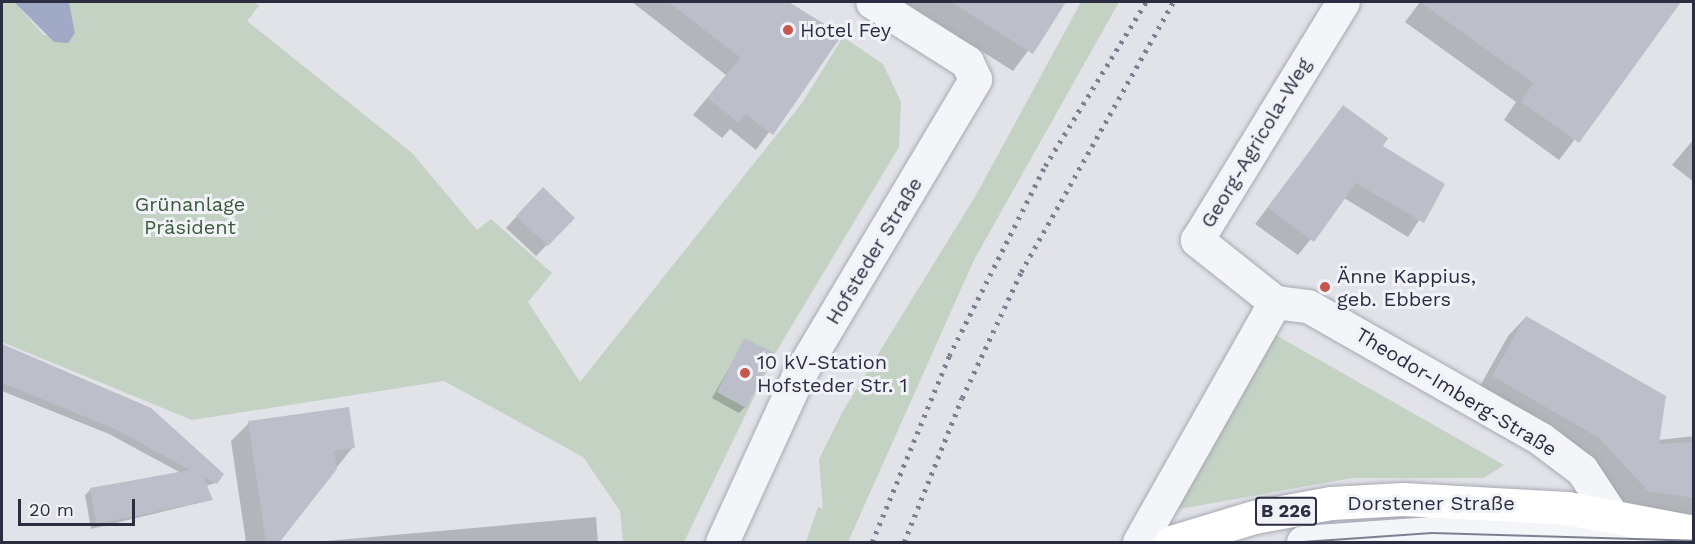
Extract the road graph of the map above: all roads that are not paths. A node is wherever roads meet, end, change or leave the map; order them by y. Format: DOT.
graph roads {
  1 [pos="872,2"];
  2 [pos="1343,2"];
  3 [pos="1275,302"];
  4 [pos="1612,518"];
  5 [pos="1694,532"];
  6 [pos="1694,541"];
  7 [pos="722,543"];
  8 [pos="1139,543"];
  9 [pos="1171,543"];
  10 [pos="1303,543"];
  1 -- 7 [label="street, Hofsteder Straße"];
  2 -- 3 [label="street, Georg-Agricola-Weg"];
  3 -- 4 [label="street, Theodor-Imberg-Straße"];
  3 -- 8 [label="street"];
  4 -- 5 [label="main road, Dorstener Straße / B 226"];
  4 -- 9 [label="main road, Dorstener Straße / B 226"];
  6 -- 10 [label="street"];
}
